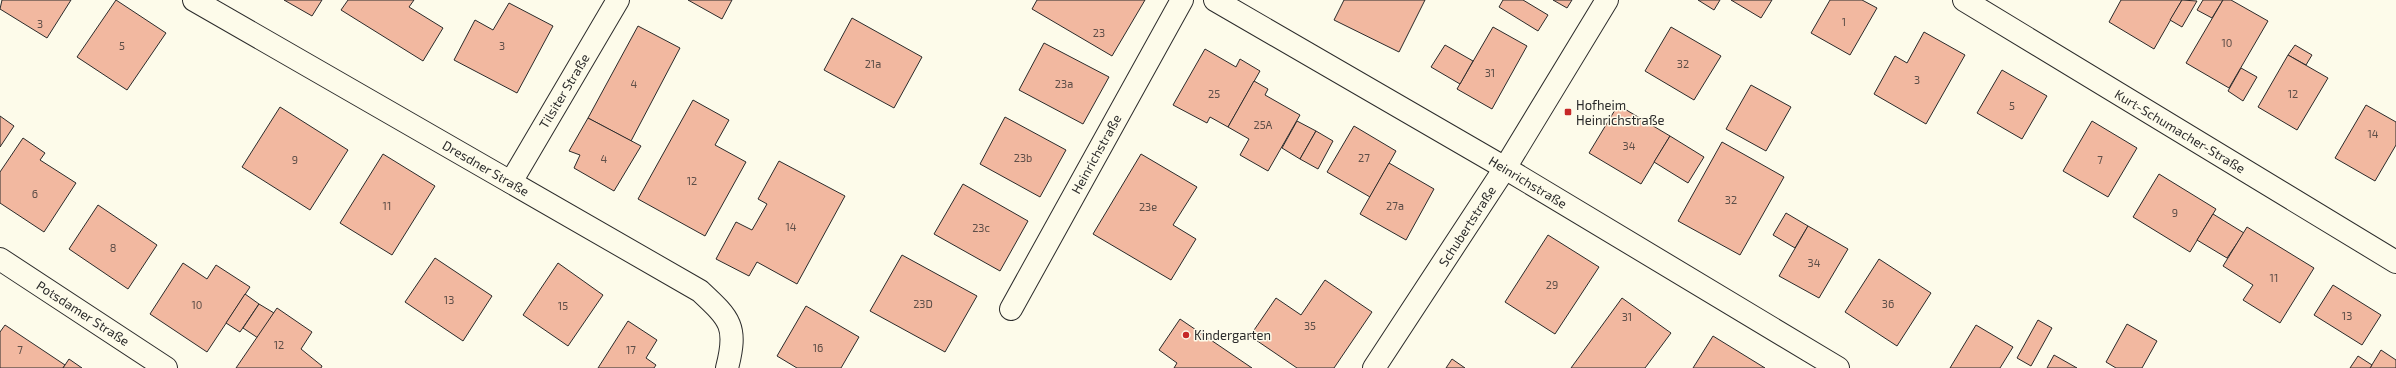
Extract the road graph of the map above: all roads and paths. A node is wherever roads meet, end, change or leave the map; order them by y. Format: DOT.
graph roads {
  1 [pos="194,0"];
  2 [pos="618,0"];
  3 [pos="1182,0"];
  4 [pos="1215,0"];
  5 [pos="1607,0"];
  6 [pos="1964,0"];
  7 [pos="1505,168"];
  8 [pos="511,182"];
  9 [pos="0,259"];
  10 [pos="2396,262"];
  11 [pos="1011,309"];
  12 [pos="166,368"];
  13 [pos="727,368"];
  14 [pos="1374,368"];
  15 [pos="1838,368"];
  1 -- 8 [label="street, Dresdner Straße"];
  2 -- 8 [label="street, Tilsiter Straße"];
  3 -- 11 [label="street, Heinrichstraße"];
  4 -- 7 [label="street, Heinrichstraße"];
  5 -- 7 [label="street, Schubertstraße"];
  6 -- 10 [label="street, Kurt-Schumacher-Straße"];
  7 -- 14 [label="street, Schubertstraße"];
  7 -- 15 [label="street, Heinrichstraße"];
  8 -- 13 [label="street, Dresdner Straße"];
  9 -- 12 [label="street, Potsdamer Straße"];
}
